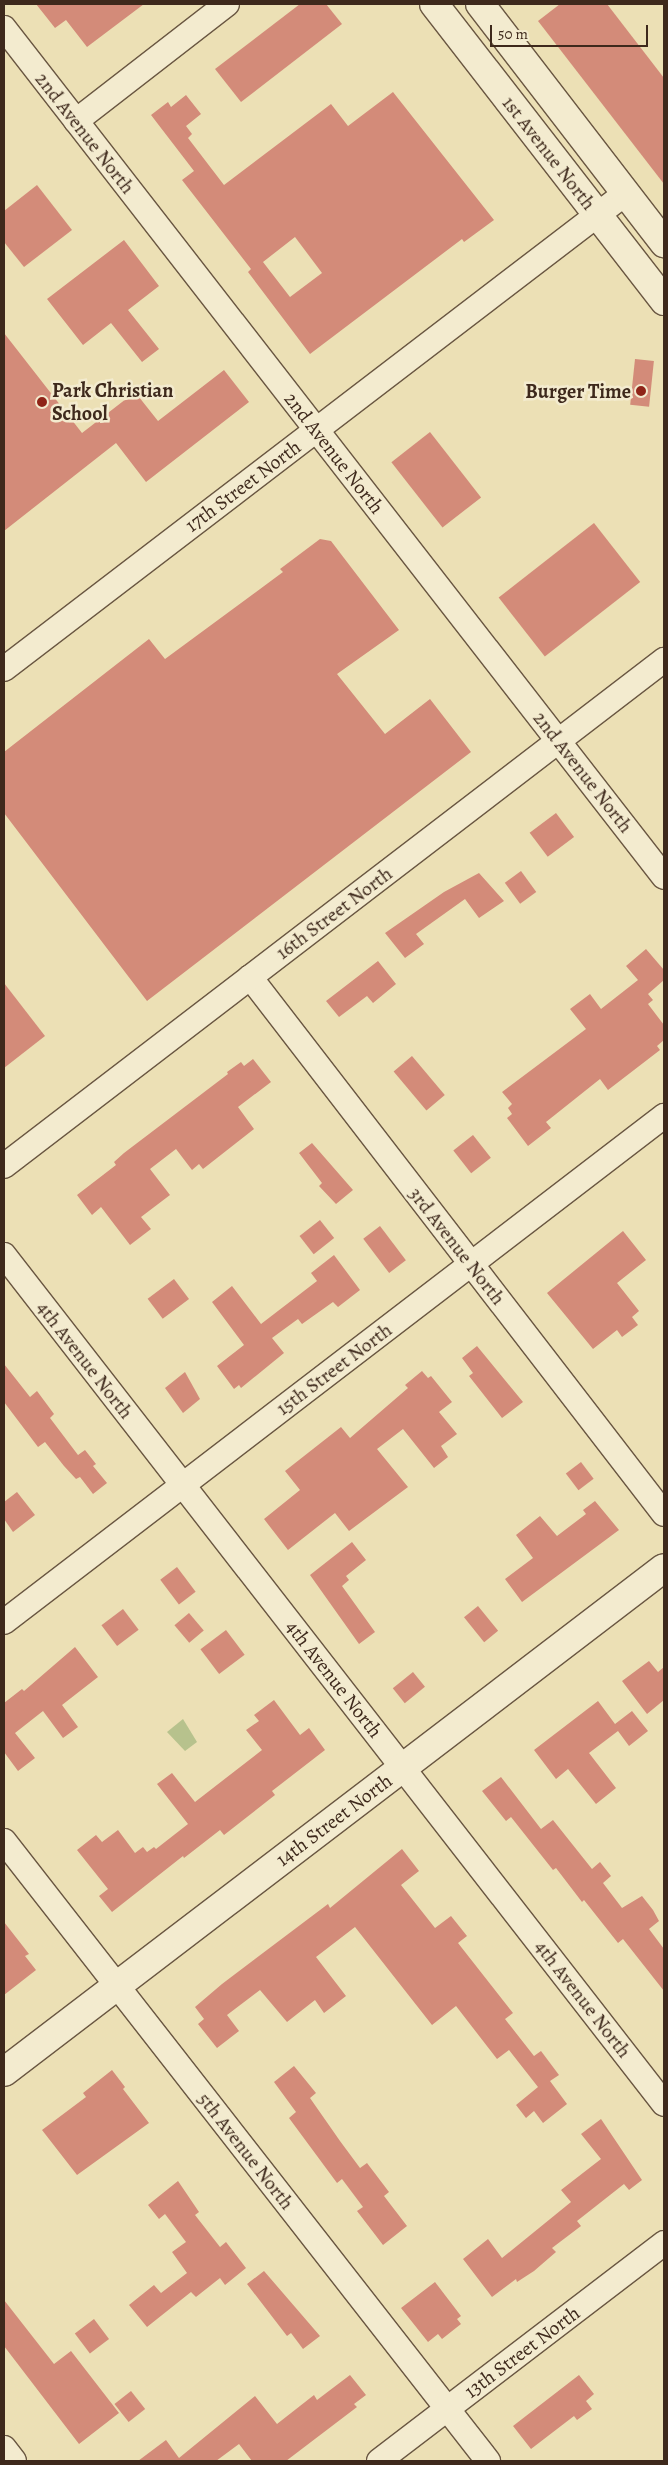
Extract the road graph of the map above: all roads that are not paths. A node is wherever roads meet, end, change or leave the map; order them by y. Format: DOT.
graph roads {
  1 [pos="227,4"];
  2 [pos="434,4"];
  3 [pos="480,4"];
  4 [pos="4,28"];
  5 [pos="76,121"];
  6 [pos="626,193"];
  7 [pos="597,215"];
  8 [pos="664,242"];
  9 [pos="664,301"];
  10 [pos="316,430"];
  11 [pos="664,660"];
  12 [pos="4,670"];
  13 [pos="558,741"];
  14 [pos="664,877"];
  15 [pos="250,977"];
  16 [pos="664,1116"];
  17 [pos="4,1166"];
  18 [pos="4,1254"];
  19 [pos="471,1264"];
  20 [pos="183,1485"];
  21 [pos="664,1514"];
  22 [pos="664,1568"];
  23 [pos="4,1622"];
  24 [pos="402,1768"];
  25 [pos="4,1841"];
  26 [pos="116,1986"];
  27 [pos="4,2072"];
  28 [pos="664,2104"];
  29 [pos="664,2243"];
  30 [pos="447,2409"];
  31 [pos="4,2448"];
  32 [pos="14,2461"];
  33 [pos="379,2461"];
  34 [pos="488,2461"];
  1 -- 5 [label="street"];
  2 -- 7 [label="street, 1st Avenue North"];
  3 -- 6 [label="street, 1st Avenue North"];
  4 -- 5 [label="street, 2nd Avenue North"];
  5 -- 10 [label="street, 2nd Avenue North"];
  6 -- 7 [label="street, 17th Street North"];
  6 -- 8 [label="street, 1st Avenue North"];
  7 -- 9 [label="street, 1st Avenue North"];
  7 -- 10 [label="street, 17th Street North"];
  10 -- 12 [label="street, 17th Street North"];
  10 -- 13 [label="street, 2nd Avenue North"];
  11 -- 13 [label="street, 16th Street North"];
  13 -- 14 [label="street, 2nd Avenue North"];
  13 -- 15 [label="street, 16th Street North"];
  15 -- 17 [label="street, 16th Street North"];
  15 -- 19 [label="street, 3rd Avenue North"];
  16 -- 19 [label="street, 15th Street North"];
  18 -- 20 [label="street, 4th Avenue North"];
  19 -- 20 [label="street, 15th Street North"];
  19 -- 21 [label="street, 3rd Avenue North"];
  20 -- 23 [label="street, 15th Street North"];
  20 -- 24 [label="street, 4th Avenue North"];
  22 -- 24 [label="street, 14th Street North"];
  24 -- 26 [label="street, 14th Street North"];
  24 -- 28 [label="street, 4th Avenue North"];
  25 -- 26 [label="street, 5th Avenue North"];
  26 -- 27 [label="street, 14th Street North"];
  26 -- 30 [label="street, 5th Avenue North"];
  29 -- 30 [label="street, 13th Street North"];
  30 -- 33 [label="street, 13th Street North"];
  30 -- 34 [label="street, 5th Avenue North"];
  31 -- 32 [label="street"];
}
